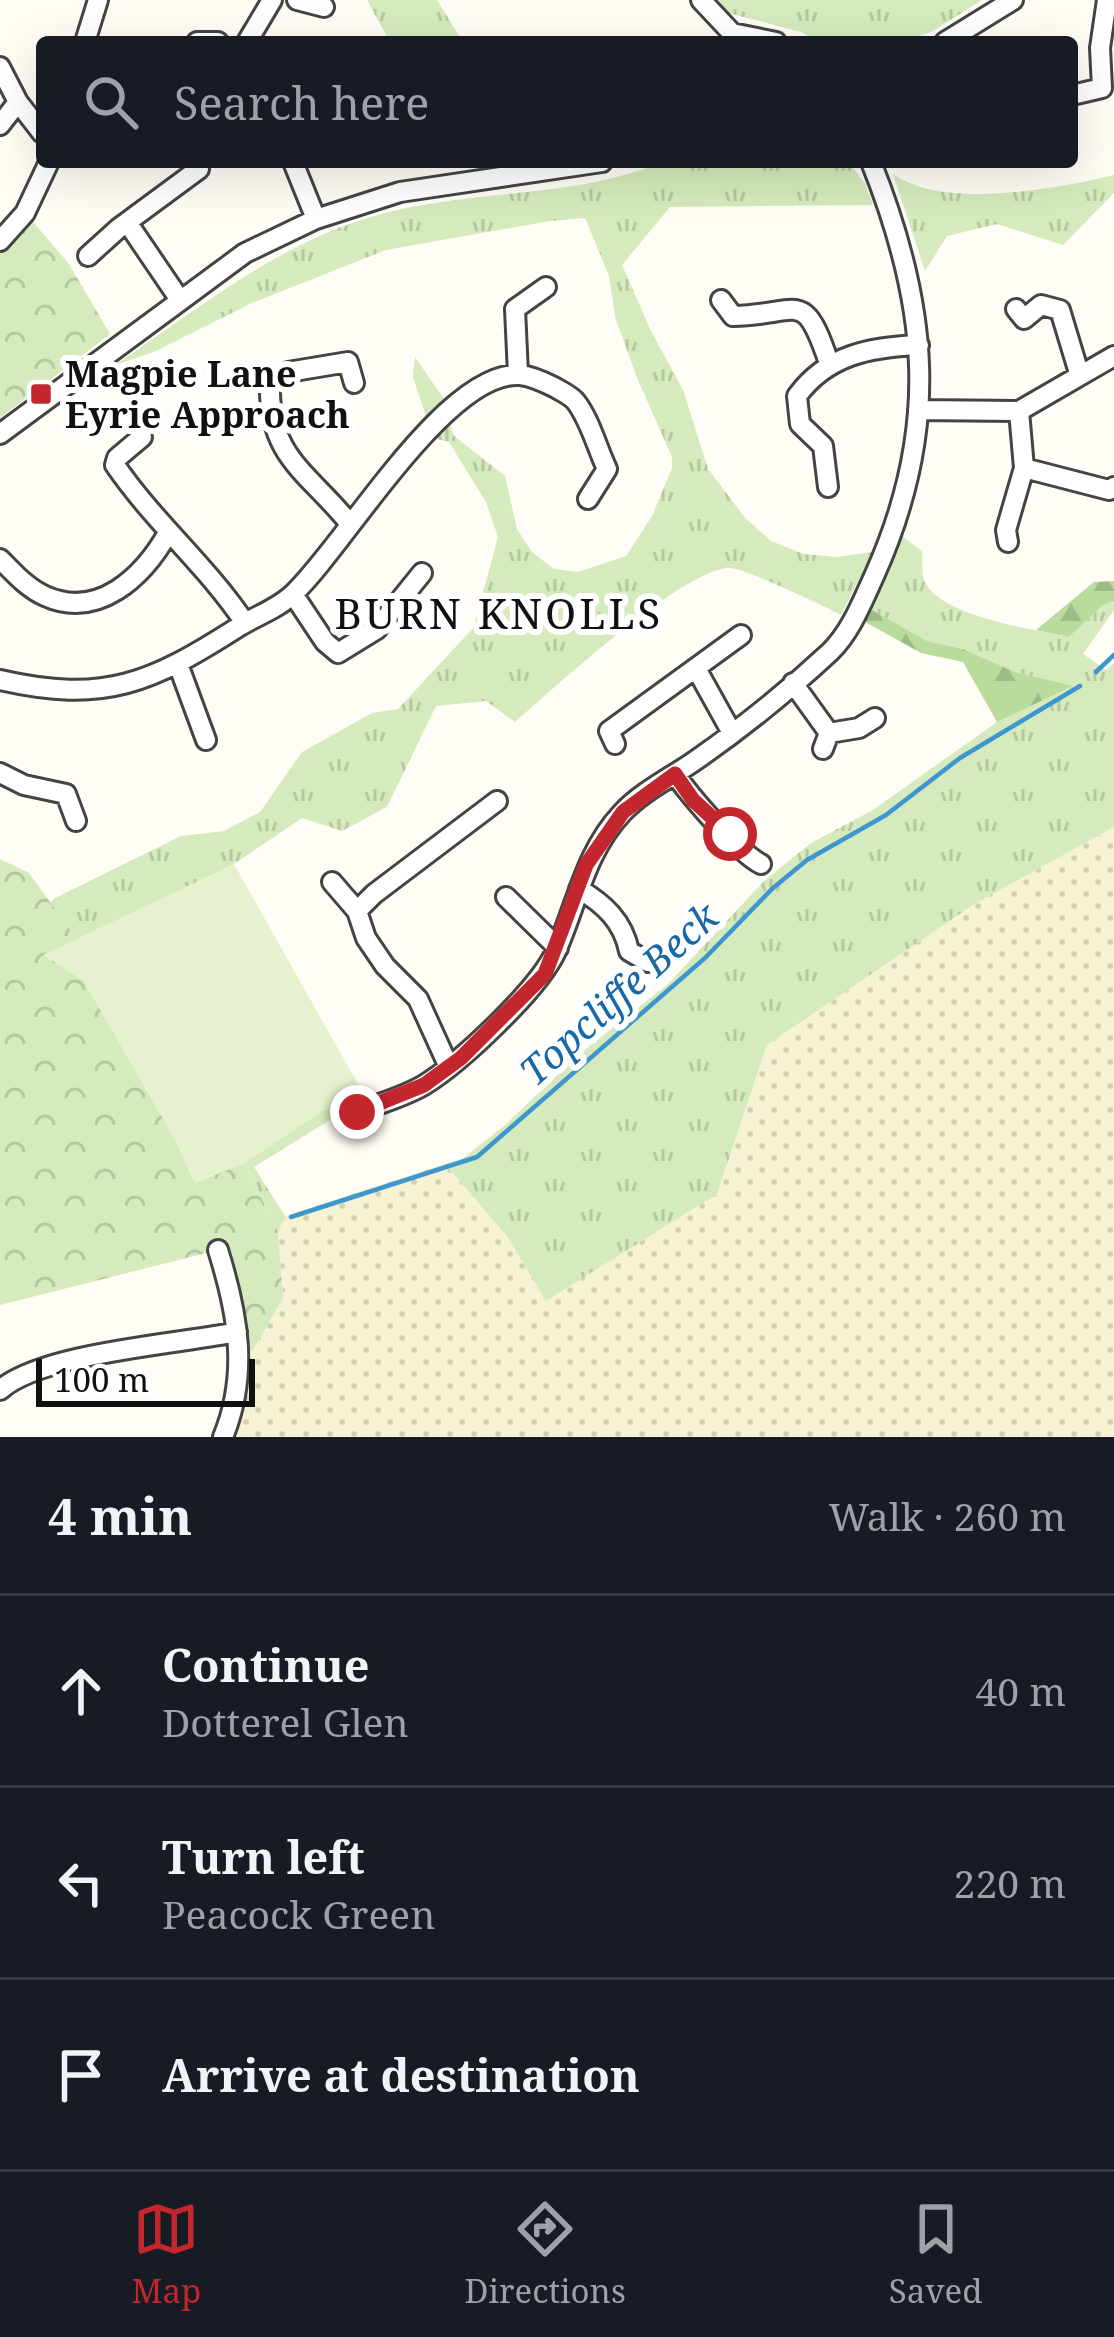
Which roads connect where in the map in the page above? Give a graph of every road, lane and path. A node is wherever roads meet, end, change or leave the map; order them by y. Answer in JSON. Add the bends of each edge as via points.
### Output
{"nodes":[{"id":1,"x":98,"y":0,"type":"edge"},
{"id":2,"x":272,"y":0,"type":"edge"},
{"id":3,"x":297,"y":0,"type":"edge"},
{"id":4,"x":701,"y":0,"type":"edge"},
{"id":5,"x":1013,"y":0,"type":"edge"},
{"id":6,"x":1107,"y":0,"type":"edge"},
{"id":7,"x":324,"y":7,"type":"dead end"},
{"id":8,"x":87,"y":36,"type":"edge"},
{"id":9,"x":251,"y":36,"type":"edge"},
{"id":10,"x":747,"y":36,"type":"edge"},
{"id":11,"x":956,"y":36,"type":"edge"},
{"id":12,"x":0,"y":68,"type":"edge"},
{"id":13,"x":1108,"y":93,"type":"edge"},
{"id":14,"x":1078,"y":94,"type":"edge"},
{"id":15,"x":18,"y":103,"type":"junction"},
{"id":16,"x":0,"y":125,"type":"edge"},
{"id":17,"x":36,"y":126,"type":"edge"},
{"id":18,"x":46,"y":168,"type":"edge"},
{"id":19,"x":295,"y":168,"type":"edge"},
{"id":20,"x":561,"y":168,"type":"edge"},
{"id":21,"x":873,"y":168,"type":"edge"},
{"id":22,"x":200,"y":169,"type":"dead end"},
{"id":23,"x":316,"y":219,"type":"junction"},
{"id":24,"x":127,"y":223,"type":"junction"},
{"id":25,"x":0,"y":241,"type":"edge"},
{"id":26,"x":88,"y":256,"type":"dead end"},
{"id":27,"x":546,"y":287,"type":"dead end"},
{"id":28,"x":180,"y":300,"type":"junction"},
{"id":29,"x":721,"y":300,"type":"dead end"},
{"id":30,"x":1016,"y":309,"type":"dead end"},
{"id":31,"x":919,"y":345,"type":"junction"},
{"id":32,"x":1114,"y":356,"type":"edge"},
{"id":33,"x":830,"y":363,"type":"junction"},
{"id":34,"x":1079,"y":373,"type":"junction"},
{"id":35,"x":518,"y":374,"type":"junction"},
{"id":36,"x":354,"y":383,"type":"dead end"},
{"id":37,"x":919,"y":410,"type":"junction"},
{"id":38,"x":1018,"y":411,"type":"junction"},
{"id":39,"x":0,"y":434,"type":"edge"},
{"id":40,"x":142,"y":436,"type":"dead end"},
{"id":41,"x":1024,"y":468,"type":"junction"},
{"id":42,"x":828,"y":487,"type":"dead end"},
{"id":43,"x":1110,"y":494,"type":"edge"},
{"id":44,"x":588,"y":499,"type":"dead end"},
{"id":45,"x":350,"y":524,"type":"junction"},
{"id":46,"x":168,"y":533,"type":"junction"},
{"id":47,"x":1008,"y":542,"type":"dead end"},
{"id":48,"x":0,"y":560,"type":"edge"},
{"id":49,"x":422,"y":573,"type":"dead end"},
{"id":50,"x":293,"y":594,"type":"junction"},
{"id":51,"x":245,"y":623,"type":"junction"},
{"id":52,"x":741,"y":635,"type":"dead end"},
{"id":53,"x":178,"y":664,"type":"junction"},
{"id":54,"x":698,"y":670,"type":"junction"},
{"id":55,"x":0,"y":680,"type":"edge"},
{"id":56,"x":793,"y":683,"type":"junction"},
{"id":57,"x":875,"y":718,"type":"dead end"},
{"id":58,"x":732,"y":733,"type":"junction"},
{"id":59,"x":206,"y":740,"type":"dead end"},
{"id":60,"x":615,"y":744,"type":"dead end"},
{"id":61,"x":0,"y":773,"type":"edge"},
{"id":62,"x":675,"y":774,"type":"junction"},
{"id":63,"x":483,"y":804,"type":"dead end"},
{"id":64,"x":76,"y":820,"type":"dead end"},
{"id":65,"x":761,"y":864,"type":"dead end"},
{"id":66,"x":332,"y":882,"type":"dead end"},
{"id":67,"x":579,"y":889,"type":"junction"},
{"id":68,"x":506,"y":897,"type":"dead end"},
{"id":69,"x":357,"y":910,"type":"junction"},
{"id":70,"x":558,"y":948,"type":"junction"},
{"id":71,"x":648,"y":962,"type":"dead end"},
{"id":72,"x":448,"y":1065,"type":"junction"},
{"id":73,"x":357,"y":1112,"type":"dead end"},
{"id":74,"x":218,"y":1250,"type":"dead end"},
{"id":75,"x":237,"y":1333,"type":"junction"},
{"id":76,"x":0,"y":1390,"type":"edge"},
{"id":77,"x":223,"y":1437,"type":"edge"}],
"edges":[{"from":1,"to":8,"type":"street"},
{"from":2,"to":9,"type":"street"},
{"from":3,"to":7,"type":"street"},
{"from":4,"to":10,"type":"street","via":[[732,33]]},
{"from":5,"to":11,"type":"street"},
{"from":6,"to":13,"type":"street","via":[[1100,48]]},
{"from":12,"to":15,"type":"street"},
{"from":13,"to":14,"type":"street"},
{"from":15,"to":16,"type":"street"},
{"from":15,"to":17,"type":"street"},
{"from":18,"to":25,"type":"street"},
{"from":19,"to":23,"type":"street"},
{"from":20,"to":23,"type":"street","via":[[417,189]]},
{"from":21,"to":31,"type":"street","via":[[909,272]]},
{"from":22,"to":24,"type":"street"},
{"from":23,"to":28,"type":"street","via":[[245,253]]},
{"from":24,"to":26,"type":"street"},
{"from":24,"to":28,"type":"street"},
{"from":27,"to":35,"type":"street","via":[[511,309]]},
{"from":28,"to":39,"type":"street"},
{"from":29,"to":33,"type":"street","via":[[733,316],[807,311]]},
{"from":30,"to":34,"type":"street","via":[[1024,319],[1041,305],[1060,310]]},
{"from":31,"to":33,"type":"street"},
{"from":31,"to":37,"type":"street"},
{"from":32,"to":34,"type":"street"},
{"from":33,"to":42,"type":"street","via":[[796,396],[800,424],[823,446]]},
{"from":34,"to":38,"type":"street"},
{"from":35,"to":44,"type":"street","via":[[575,400],[607,469]]},
{"from":35,"to":45,"type":"street","via":[[469,392]]},
{"from":36,"to":45,"type":"street","via":[[348,362],[289,372],[270,386],[269,412],[278,442]]},
{"from":37,"to":38,"type":"street"},
{"from":37,"to":56,"type":"street","via":[[899,513],[868,590],[834,648]]},
{"from":38,"to":41,"type":"street"},
{"from":40,"to":46,"type":"street","via":[[115,465]]},
{"from":41,"to":43,"type":"street"},
{"from":41,"to":47,"type":"street"},
{"from":45,"to":50,"type":"street"},
{"from":46,"to":48,"type":"street","via":[[128,584],[86,603],[44,596]]},
{"from":46,"to":51,"type":"street","via":[[218,582]]},
{"from":49,"to":50,"type":"street","via":[[377,629],[339,658]]},
{"from":50,"to":51,"type":"street"},
{"from":51,"to":53,"type":"street"},
{"from":52,"to":54,"type":"street"},
{"from":53,"to":55,"type":"street","via":[[97,692]]},
{"from":53,"to":59,"type":"street"},
{"from":54,"to":58,"type":"street"},
{"from":54,"to":60,"type":"street","via":[[609,731]]},
{"from":56,"to":57,"type":"street","via":[[826,741]]},
{"from":56,"to":58,"type":"street"},
{"from":58,"to":62,"type":"street"},
{"from":61,"to":64,"type":"street","via":[[66,794]]},
{"from":62,"to":65,"type":"street","via":[[744,855]]},
{"from":62,"to":67,"type":"street","via":[[623,812]]},
{"from":63,"to":69,"type":"street"},
{"from":66,"to":69,"type":"street"},
{"from":67,"to":70,"type":"street"},
{"from":67,"to":71,"type":"street","via":[[601,902],[626,932],[629,951]]},
{"from":68,"to":70,"type":"street"},
{"from":69,"to":72,"type":"street","via":[[365,938],[418,999]]},
{"from":70,"to":72,"type":"street","via":[[545,974]]},
{"from":72,"to":73,"type":"street","via":[[424,1085],[377,1095]]},
{"from":74,"to":75,"type":"street"},
{"from":75,"to":76,"type":"street","via":[[50,1365]]},
{"from":75,"to":77,"type":"street","via":[[241,1372]]}]}
